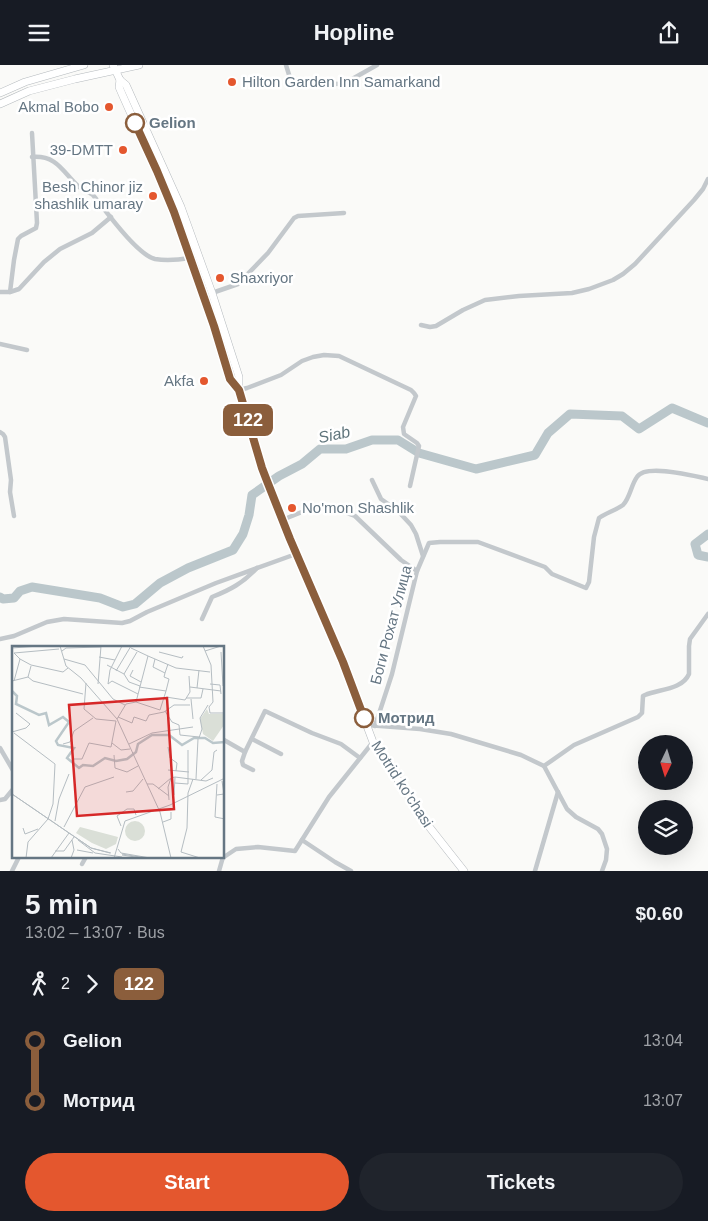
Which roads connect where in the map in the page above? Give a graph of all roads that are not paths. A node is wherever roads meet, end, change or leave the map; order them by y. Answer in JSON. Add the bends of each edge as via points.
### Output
{"nodes":[{"id":1,"x":84,"y":65,"type":"edge"},
{"id":2,"x":139,"y":65,"type":"edge"},
{"id":3,"x":286,"y":65,"type":"edge"},
{"id":4,"x":377,"y":65,"type":"edge"},
{"id":5,"x":114,"y":67,"type":"edge"},
{"id":6,"x":120,"y":80,"type":"junction"},
{"id":7,"x":0,"y":93,"type":"edge"},
{"id":8,"x":0,"y":103,"type":"edge"},
{"id":9,"x":32,"y":133,"type":"dead end"},
{"id":10,"x":32,"y":157,"type":"junction"},
{"id":11,"x":708,"y":179,"type":"edge"},
{"id":12,"x":344,"y":213,"type":"dead end"},
{"id":13,"x":111,"y":217,"type":"junction"},
{"id":14,"x":190,"y":258,"type":"junction"},
{"id":15,"x":0,"y":292,"type":"edge"},
{"id":16,"x":10,"y":292,"type":"junction"},
{"id":17,"x":212,"y":293,"type":"junction"},
{"id":18,"x":421,"y":325,"type":"dead end"},
{"id":19,"x":0,"y":344,"type":"edge"},
{"id":20,"x":27,"y":350,"type":"dead end"},
{"id":21,"x":239,"y":390,"type":"junction"},
{"id":22,"x":0,"y":432,"type":"edge"},
{"id":23,"x":708,"y":479,"type":"edge"},
{"id":24,"x":372,"y":480,"type":"dead end"},
{"id":25,"x":410,"y":486,"type":"dead end"},
{"id":26,"x":14,"y":516,"type":"dead end"},
{"id":27,"x":282,"y":520,"type":"junction"},
{"id":28,"x":296,"y":554,"type":"junction"},
{"id":29,"x":423,"y":555,"type":"junction"},
{"id":30,"x":258,"y":567,"type":"junction"},
{"id":31,"x":417,"y":571,"type":"junction"},
{"id":32,"x":708,"y":614,"type":"edge"},
{"id":33,"x":202,"y":619,"type":"dead end"},
{"id":34,"x":0,"y":639,"type":"edge"},
{"id":35,"x":366,"y":725,"type":"junction"},
{"id":36,"x":376,"y":726,"type":"junction"},
{"id":37,"x":252,"y":739,"type":"junction"},
{"id":38,"x":225,"y":741,"type":"edge"},
{"id":39,"x":373,"y":742,"type":"junction"},
{"id":40,"x":0,"y":748,"type":"edge"},
{"id":41,"x":246,"y":752,"type":"junction"},
{"id":42,"x":281,"y":754,"type":"dead end"},
{"id":43,"x":360,"y":758,"type":"junction"},
{"id":44,"x":544,"y":766,"type":"junction"},
{"id":45,"x":12,"y":768,"type":"edge"},
{"id":46,"x":253,"y":770,"type":"dead end"},
{"id":47,"x":12,"y":792,"type":"edge"},
{"id":48,"x":558,"y":792,"type":"junction"},
{"id":49,"x":0,"y":800,"type":"edge"},
{"id":50,"x":302,"y":841,"type":"junction"},
{"id":51,"x":225,"y":856,"type":"edge"},
{"id":52,"x":18,"y":859,"type":"edge"},
{"id":53,"x":85,"y":859,"type":"edge"},
{"id":54,"x":82,"y":864,"type":"dead end"},
{"id":55,"x":12,"y":871,"type":"edge"},
{"id":56,"x":351,"y":871,"type":"edge"},
{"id":57,"x":464,"y":871,"type":"edge"},
{"id":58,"x":535,"y":871,"type":"edge"},
{"id":59,"x":602,"y":871,"type":"edge"}],
"edges":[{"from":1,"to":7,"type":"main road","via":[[25,82]]},
{"from":2,"to":5,"type":"main road"},
{"from":3,"to":4,"type":"street","via":[[291,81],[295,83],[341,84]]},
{"from":5,"to":6,"type":"main road"},
{"from":5,"to":8,"type":"main road","via":[[29,91]]},
{"from":6,"to":14,"type":"main road","via":[[119,87],[157,171]]},
{"from":6,"to":17,"type":"main road","via":[[126,85],[181,207]]},
{"from":9,"to":10,"type":"street"},
{"from":10,"to":13,"type":"street","via":[[47,158],[65,171],[80,188],[93,195]]},
{"from":10,"to":16,"type":"street","via":[[38,223],[36,228],[18,239]]},
{"from":11,"to":18,"type":"street","via":[[694,200],[635,264],[613,280],[572,293],[485,299],[436,326]]},
{"from":12,"to":17,"type":"street","via":[[294,218],[268,253],[238,284]]},
{"from":13,"to":14,"type":"street","via":[[146,255],[154,259]]},
{"from":13,"to":16,"type":"street","via":[[92,233],[60,249],[19,289]]},
{"from":14,"to":21,"type":"main road","via":[[230,379]]},
{"from":15,"to":16,"type":"street"},
{"from":17,"to":21,"type":"main road","via":[[239,377]]},
{"from":19,"to":20,"type":"street"},
{"from":21,"to":25,"type":"street","via":[[281,375],[302,361],[324,355],[340,356],[410,390],[416,396],[403,427],[404,433],[419,447]]},
{"from":21,"to":27,"type":"main road","name":"Motrid ko'chasi","via":[[262,468]]},
{"from":22,"to":26,"type":"street","via":[[5,437]]},
{"from":23,"to":29,"type":"street","name":"Боги Рохат Улица","via":[[670,471],[640,472],[626,501],[599,518],[586,588],[552,574],[545,567],[478,542],[430,543]]},
{"from":24,"to":29,"type":"street","via":[[381,499],[411,525]]},
{"from":27,"to":28,"type":"main road","name":"Motrid ko'chasi"},
{"from":27,"to":31,"type":"street","via":[[312,508],[327,506],[355,516],[400,560]]},
{"from":28,"to":30,"type":"street"},
{"from":28,"to":35,"type":"main road","name":"Motrid ko'chasi","via":[[343,662]]},
{"from":29,"to":31,"type":"street","name":"Боги Рохат Улица"},
{"from":30,"to":33,"type":"street","via":[[246,579],[212,597]]},
{"from":30,"to":34,"type":"street","via":[[130,621],[64,619]]},
{"from":31,"to":36,"type":"street","name":"Боги Рохат Улица"},
{"from":32,"to":44,"type":"street","via":[[690,639],[687,678],[673,688],[645,695],[642,713],[638,717],[574,745]]},
{"from":35,"to":36,"type":"street"},
{"from":35,"to":39,"type":"main road","name":"Motrid ko'chasi"},
{"from":36,"to":44,"type":"street","via":[[451,735],[521,755]]},
{"from":37,"to":41,"type":"street"},
{"from":37,"to":42,"type":"street"},
{"from":37,"to":43,"type":"street","via":[[265,711],[341,745]]},
{"from":38,"to":41,"type":"street"},
{"from":39,"to":43,"type":"street"},
{"from":39,"to":57,"type":"main road","name":"Motrid ko'chasi","via":[[427,823]]},
{"from":40,"to":45,"type":"street"},
{"from":41,"to":46,"type":"street","via":[[243,765]]},
{"from":43,"to":50,"type":"street","via":[[329,797]]},
{"from":44,"to":48,"type":"street"},
{"from":47,"to":49,"type":"street","via":[[6,799]]},
{"from":48,"to":58,"type":"street"},
{"from":48,"to":59,"type":"street","via":[[576,817],[602,834],[607,849]]},
{"from":50,"to":51,"type":"street","via":[[295,851],[258,847],[236,849]]},
{"from":50,"to":56,"type":"street"},
{"from":52,"to":55,"type":"street"},
{"from":53,"to":54,"type":"street"}]}
